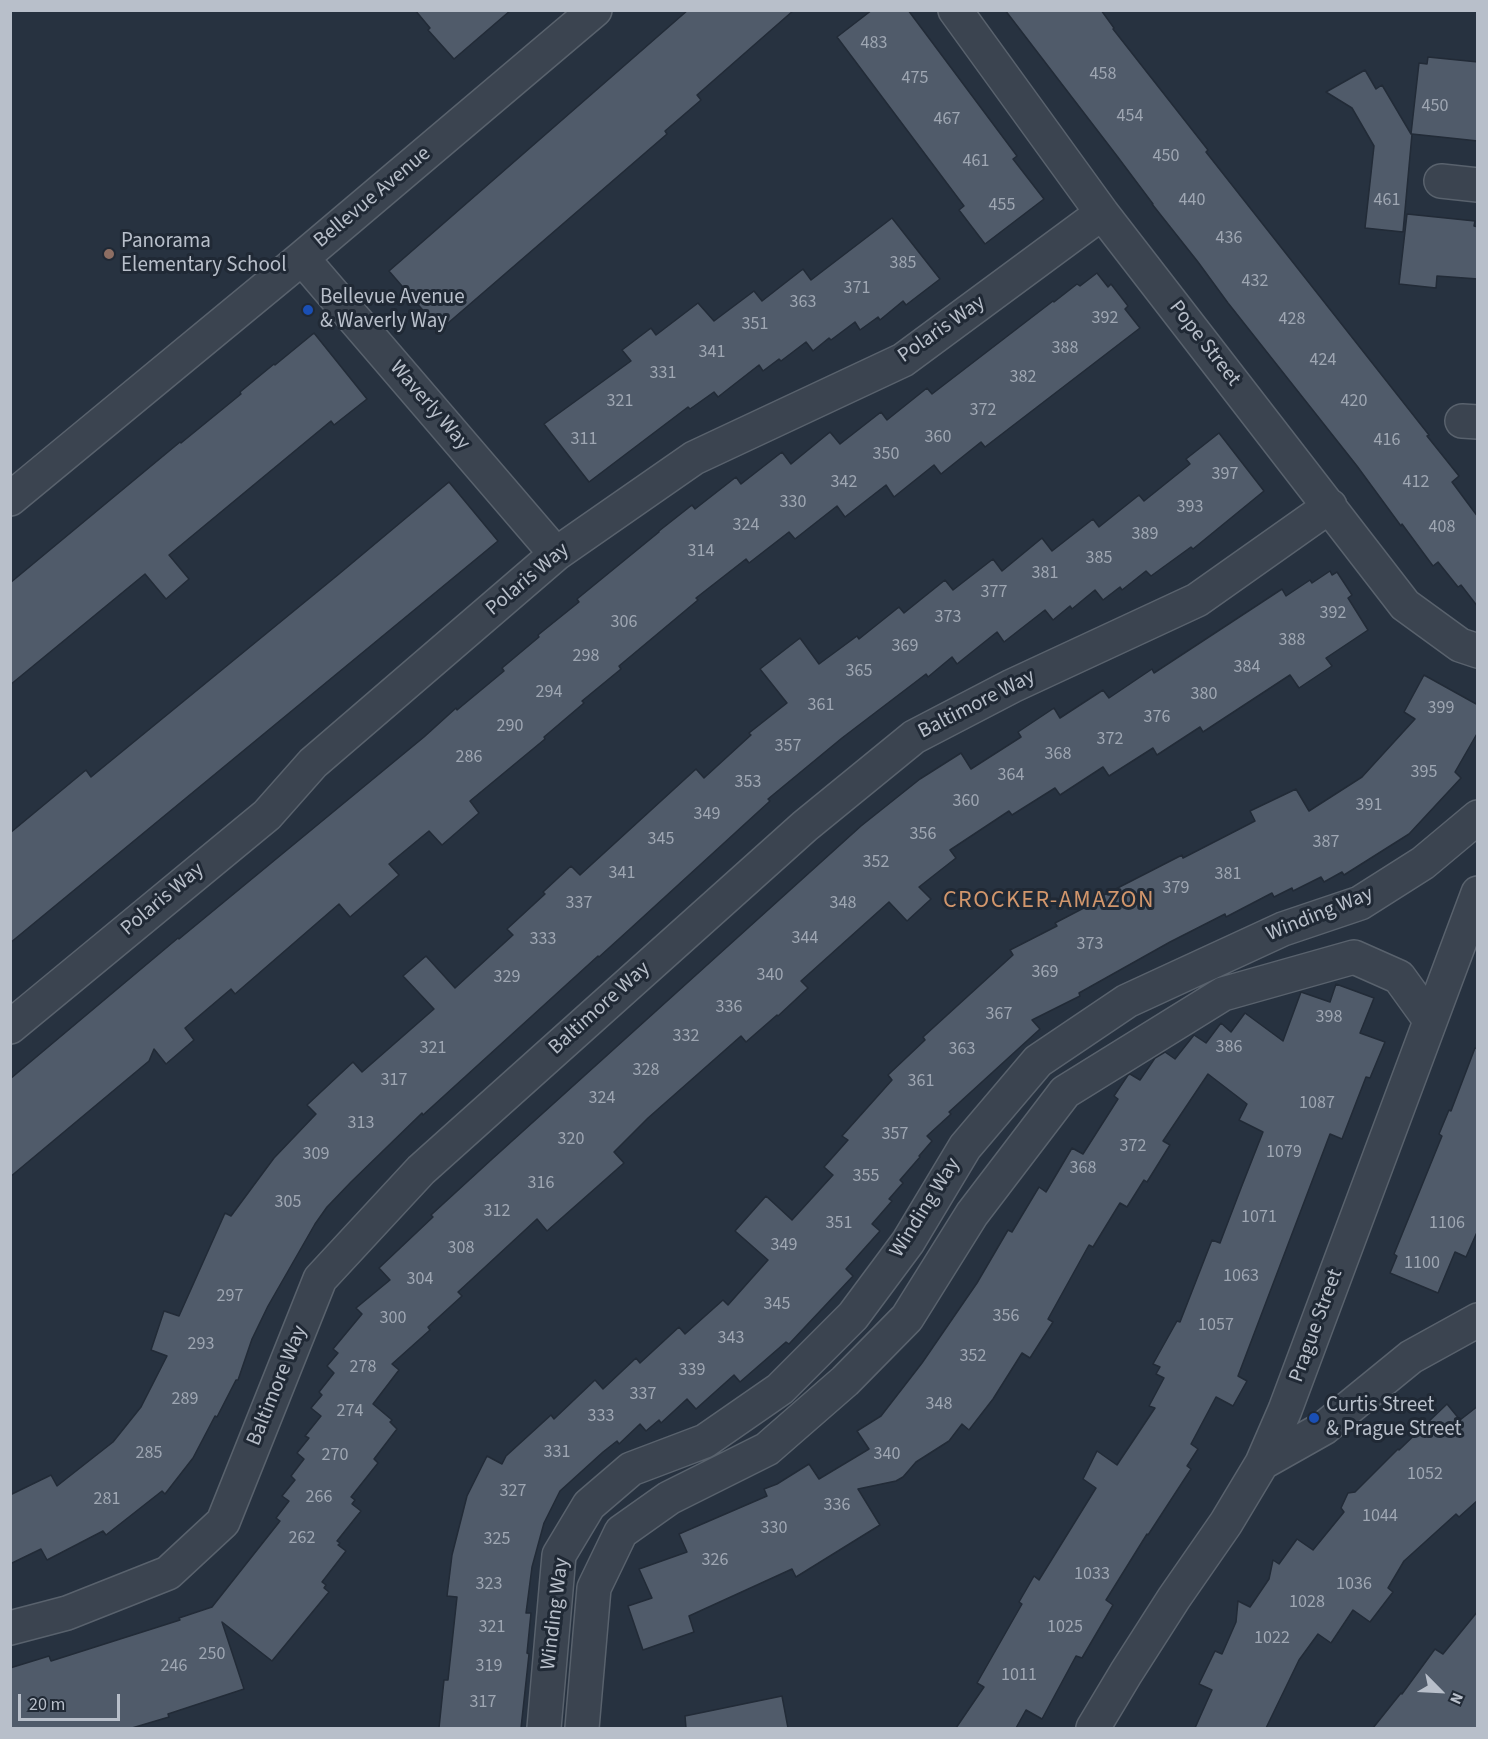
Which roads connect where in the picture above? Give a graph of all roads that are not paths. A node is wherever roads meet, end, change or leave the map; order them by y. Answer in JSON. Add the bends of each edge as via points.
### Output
{"nodes":[{"id":1,"x":595,"y":10,"type":"edge"},
{"id":2,"x":955,"y":10,"type":"edge"},
{"id":3,"x":1441,"y":181,"type":"dead end"},
{"id":4,"x":1478,"y":185,"type":"edge"},
{"id":5,"x":1102,"y":213,"type":"junction"},
{"id":6,"x":302,"y":258,"type":"junction"},
{"id":7,"x":10,"y":499,"type":"edge"},
{"id":8,"x":1330,"y":506,"type":"junction"},
{"id":9,"x":556,"y":554,"type":"junction"},
{"id":10,"x":1478,"y":651,"type":"edge"},
{"id":11,"x":1478,"y":817,"type":"edge"},
{"id":12,"x":1478,"y":893,"type":"edge"},
{"id":13,"x":1430,"y":1020,"type":"junction"},
{"id":14,"x":10,"y":1027,"type":"edge"},
{"id":15,"x":1478,"y":1320,"type":"edge"},
{"id":16,"x":1262,"y":1463,"type":"junction"},
{"id":17,"x":10,"y":1628,"type":"edge"},
{"id":18,"x":544,"y":1728,"type":"edge"},
{"id":19,"x":582,"y":1728,"type":"edge"},
{"id":20,"x":1093,"y":1728,"type":"edge"}],
"edges":[{"from":1,"to":6,"type":"street","name":"Bellevue Avenue"},
{"from":2,"to":5,"type":"street","name":"Pope Street"},
{"from":3,"to":4,"type":"street"},
{"from":5,"to":8,"type":"street","name":"Pope Street"},
{"from":5,"to":9,"type":"street","name":"Polaris Way","via":[[903,360],[694,458]]},
{"from":6,"to":7,"type":"street","name":"Bellevue Avenue"},
{"from":6,"to":9,"type":"street","name":"Waverly Way"},
{"from":8,"to":10,"type":"street","name":"Pope Street","via":[[1405,605],[1460,645]]},
{"from":8,"to":17,"type":"street","name":"Baltimore Way","via":[[1197,600],[1012,686],[914,737],[805,826],[421,1170],[320,1280],[223,1522],[168,1573],[67,1613]]},
{"from":9,"to":14,"type":"street","name":"Polaris Way","via":[[312,763],[267,814]]},
{"from":11,"to":18,"type":"street","name":"Winding Way","via":[[1423,863],[1360,903],[1283,929],[1127,1001],[1038,1061],[965,1147],[908,1242],[853,1316],[780,1389],[705,1441],[631,1469],[589,1505],[559,1555]]},
{"from":12,"to":13,"type":"street","name":"Prague Street"},
{"from":13,"to":16,"type":"street","name":"Prague Street"},
{"from":13,"to":19,"type":"street","name":"Winding Way","via":[[1399,977],[1354,957],[1223,994],[1065,1092],[972,1214],[907,1318],[845,1381],[767,1449],[669,1498],[621,1532],[594,1588]]},
{"from":15,"to":16,"type":"street","via":[[1411,1357],[1324,1428]]},
{"from":16,"to":20,"type":"street","name":"Prague Street"}]}
